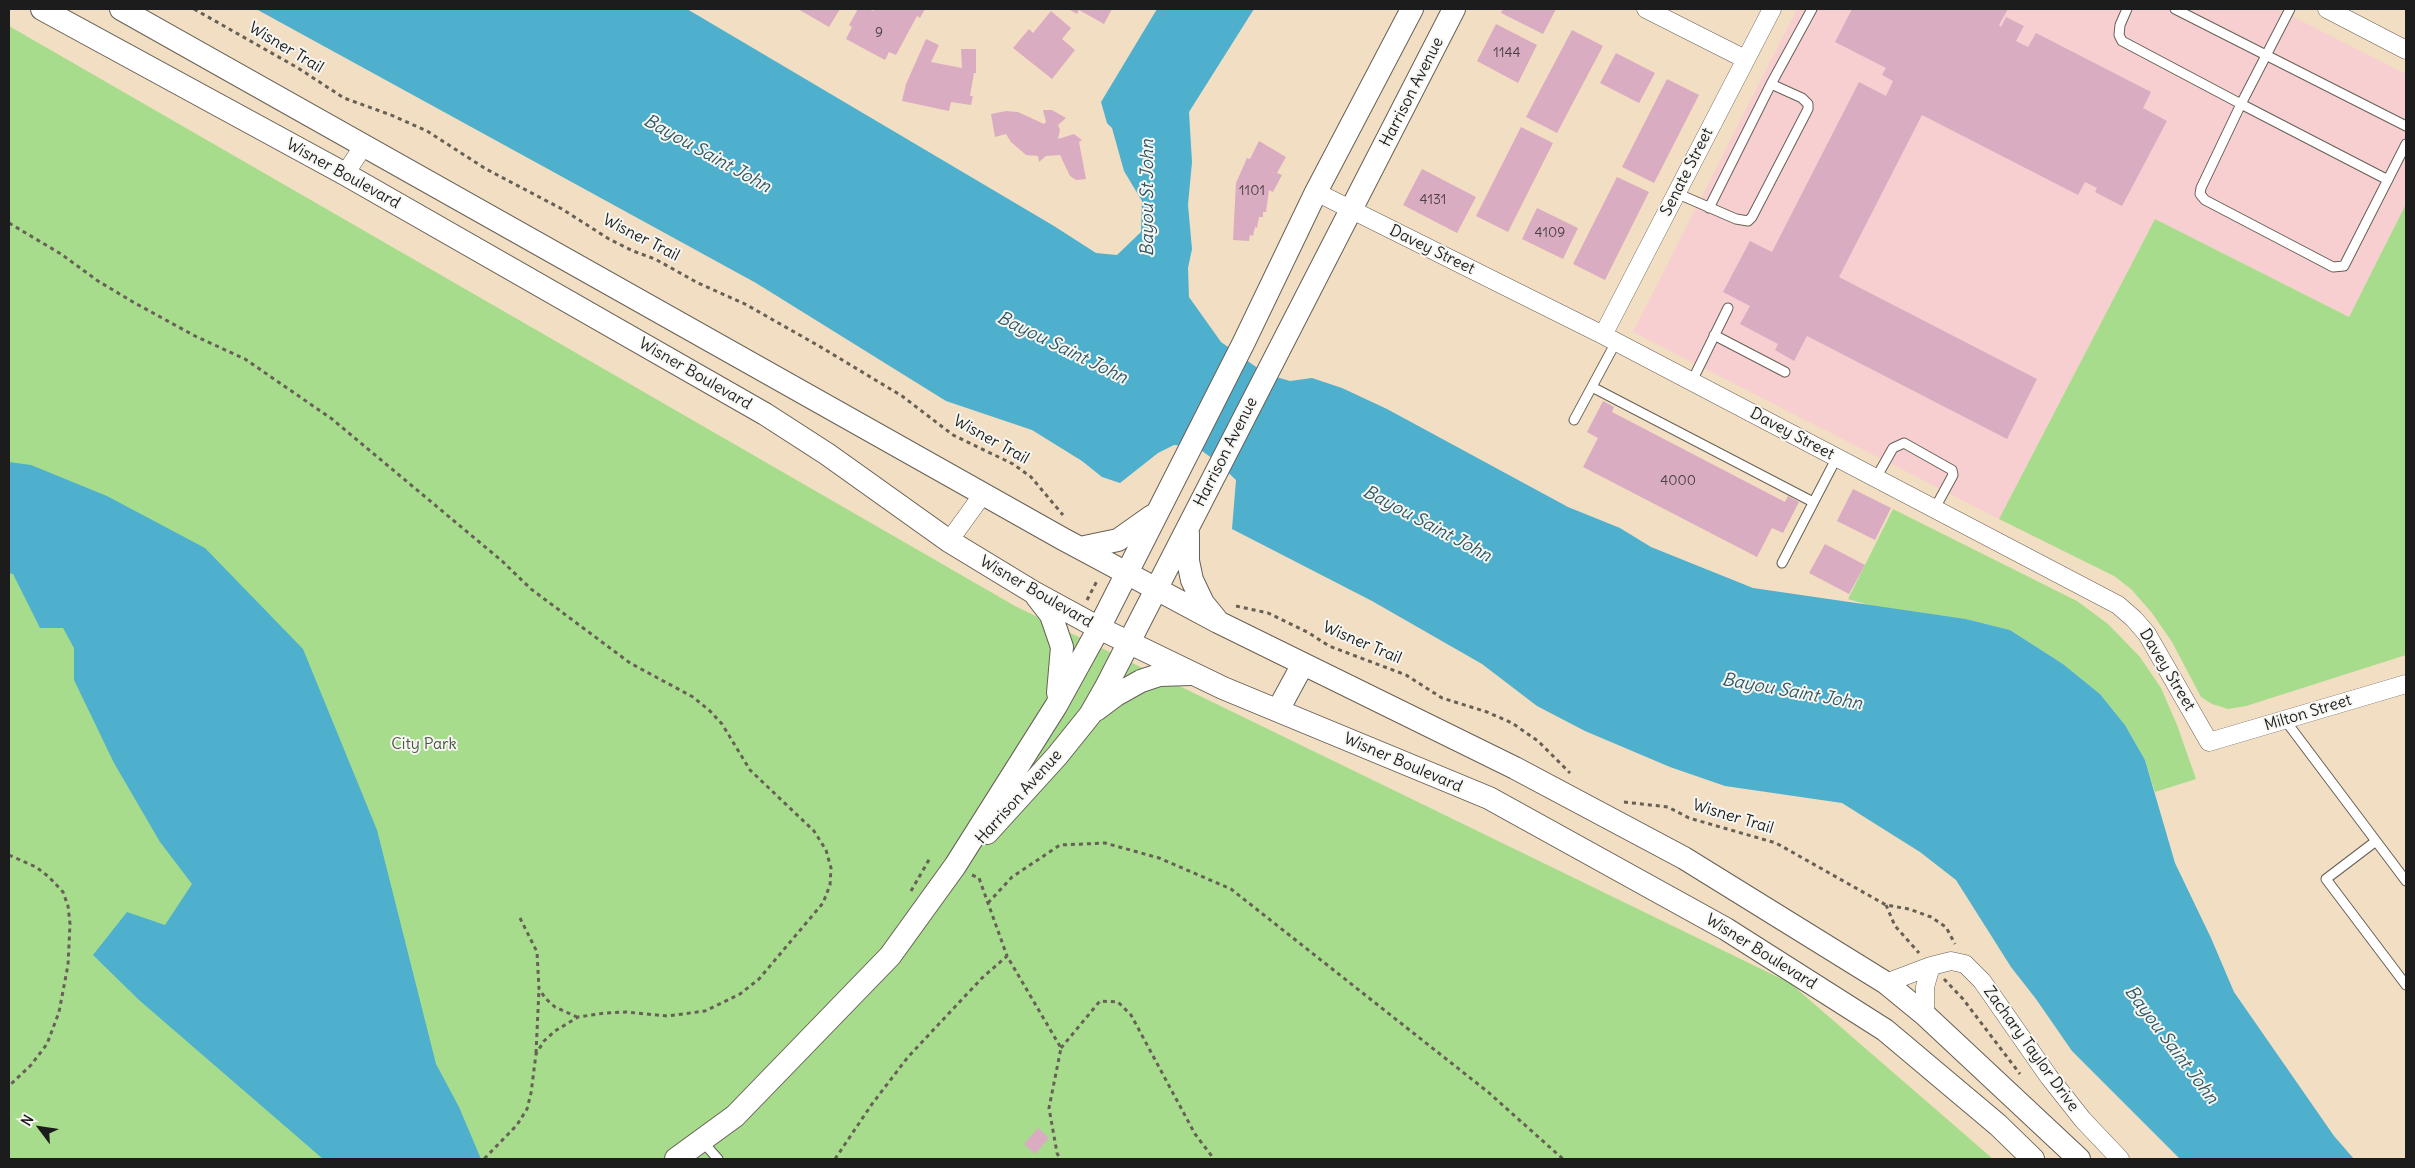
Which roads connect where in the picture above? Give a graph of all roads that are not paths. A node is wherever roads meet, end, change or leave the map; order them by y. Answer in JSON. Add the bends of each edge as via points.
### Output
{"nodes":[{"id":1,"x":42,"y":9,"type":"edge"},
{"id":2,"x":121,"y":9,"type":"edge"},
{"id":3,"x":1412,"y":9,"type":"edge"},
{"id":4,"x":1454,"y":9,"type":"edge"},
{"id":5,"x":1646,"y":9,"type":"edge"},
{"id":6,"x":1772,"y":9,"type":"edge"},
{"id":7,"x":1812,"y":9,"type":"edge"},
{"id":8,"x":2127,"y":9,"type":"edge"},
{"id":9,"x":2175,"y":9,"type":"edge"},
{"id":10,"x":2290,"y":9,"type":"edge"},
{"id":11,"x":2327,"y":9,"type":"edge"},
{"id":12,"x":2406,"y":50,"type":"edge"},
{"id":13,"x":2266,"y":55,"type":"junction"},
{"id":14,"x":1745,"y":59,"type":"junction"},
{"id":15,"x":1771,"y":84,"type":"junction"},
{"id":16,"x":2241,"y":104,"type":"junction"},
{"id":17,"x":2406,"y":126,"type":"edge"},
{"id":18,"x":2406,"y":144,"type":"edge"},
{"id":19,"x":364,"y":145,"type":"junction"},
{"id":20,"x":345,"y":174,"type":"junction"},
{"id":21,"x":2388,"y":180,"type":"junction"},
{"id":22,"x":1316,"y":192,"type":"junction"},
{"id":23,"x":1676,"y":194,"type":"junction"},
{"id":24,"x":1709,"y":208,"type":"junction"},
{"id":25,"x":1352,"y":210,"type":"junction"},
{"id":26,"x":1728,"y":308,"type":"dead end"},
{"id":27,"x":1714,"y":335,"type":"junction"},
{"id":28,"x":1610,"y":338,"type":"junction"},
{"id":29,"x":1785,"y":372,"type":"dead end"},
{"id":30,"x":1692,"y":381,"type":"junction"},
{"id":31,"x":1592,"y":387,"type":"junction"},
{"id":32,"x":1574,"y":420,"type":"dead end"},
{"id":33,"x":1837,"y":457,"type":"junction"},
{"id":34,"x":1876,"y":478,"type":"junction"},
{"id":35,"x":983,"y":494,"type":"junction"},
{"id":36,"x":1813,"y":502,"type":"junction"},
{"id":37,"x":1935,"y":508,"type":"junction"},
{"id":38,"x":1156,"y":512,"type":"junction"},
{"id":39,"x":1188,"y":529,"type":"junction"},
{"id":40,"x":950,"y":541,"type":"junction"},
{"id":41,"x":1080,"y":548,"type":"junction"},
{"id":42,"x":1782,"y":563,"type":"dead end"},
{"id":43,"x":1126,"y":573,"type":"junction"},
{"id":44,"x":1157,"y":590,"type":"junction"},
{"id":45,"x":1033,"y":592,"type":"junction"},
{"id":46,"x":1224,"y":613,"type":"junction"},
{"id":47,"x":1099,"y":628,"type":"junction"},
{"id":48,"x":1130,"y":643,"type":"junction"},
{"id":49,"x":1303,"y":664,"type":"junction"},
{"id":50,"x":1193,"y":674,"type":"junction"},
{"id":51,"x":2406,"y":684,"type":"edge"},
{"id":52,"x":1056,"y":706,"type":"junction"},
{"id":53,"x":1278,"y":710,"type":"junction"},
{"id":54,"x":1090,"y":715,"type":"junction"},
{"id":55,"x":2285,"y":720,"type":"junction"},
{"id":56,"x":2209,"y":742,"type":"joint"},
{"id":57,"x":2376,"y":841,"type":"junction"},
{"id":58,"x":955,"y":866,"type":"junction"},
{"id":59,"x":2406,"y":881,"type":"edge"},
{"id":60,"x":1746,"y":897,"type":"junction"},
{"id":61,"x":1726,"y":929,"type":"junction"},
{"id":62,"x":1931,"y":966,"type":"junction"},
{"id":63,"x":2405,"y":981,"type":"edge"},
{"id":64,"x":1886,"y":983,"type":"junction"},
{"id":65,"x":1925,"y":1015,"type":"junction"},
{"id":66,"x":702,"y":1140,"type":"junction"},
{"id":67,"x":676,"y":1159,"type":"edge"},
{"id":68,"x":718,"y":1159,"type":"edge"},
{"id":69,"x":2033,"y":1159,"type":"edge"},
{"id":70,"x":2079,"y":1159,"type":"edge"},
{"id":71,"x":2120,"y":1159,"type":"edge"}],
"edges":[{"from":1,"to":20,"type":"street","name":"Wisner Boulevard"},
{"from":2,"to":19,"type":"street"},
{"from":3,"to":22,"type":"street","name":"Harrison Avenue"},
{"from":4,"to":25,"type":"street","name":"Harrison Avenue"},
{"from":5,"to":14,"type":"street"},
{"from":6,"to":14,"type":"street","name":"Senate Street"},
{"from":7,"to":15,"type":"lane"},
{"from":8,"to":16,"type":"lane","via":[[2120,25],[2122,41]]},
{"from":9,"to":13,"type":"lane"},
{"from":10,"to":13,"type":"lane"},
{"from":11,"to":12,"type":"street"},
{"from":13,"to":16,"type":"lane"},
{"from":13,"to":17,"type":"lane"},
{"from":14,"to":23,"type":"street","name":"Senate Street"},
{"from":15,"to":24,"type":"lane"},
{"from":15,"to":24,"type":"lane","via":[[1806,101],[1806,114],[1748,221]]},
{"from":16,"to":21,"type":"lane"},
{"from":16,"to":21,"type":"lane","via":[[2200,194],[2205,200],[2333,267],[2344,266]]},
{"from":18,"to":21,"type":"lane"},
{"from":19,"to":20,"type":"street"},
{"from":19,"to":35,"type":"street"},
{"from":20,"to":40,"type":"street","name":"Wisner Boulevard","via":[[765,414]]},
{"from":22,"to":25,"type":"street","name":"Davey Street"},
{"from":22,"to":38,"type":"street","name":"Harrison Avenue","via":[[1244,342]]},
{"from":23,"to":24,"type":"lane"},
{"from":23,"to":28,"type":"street","name":"Senate Street"},
{"from":25,"to":28,"type":"street","name":"Davey Street"},
{"from":25,"to":39,"type":"street","name":"Harrison Avenue"},
{"from":26,"to":27,"type":"lane"},
{"from":27,"to":29,"type":"lane"},
{"from":27,"to":30,"type":"lane"},
{"from":28,"to":30,"type":"street","name":"Davey Street"},
{"from":28,"to":31,"type":"lane"},
{"from":30,"to":33,"type":"street","name":"Davey Street"},
{"from":31,"to":32,"type":"lane"},
{"from":31,"to":36,"type":"lane"},
{"from":33,"to":34,"type":"street","name":"Davey Street"},
{"from":33,"to":36,"type":"lane"},
{"from":34,"to":37,"type":"street","name":"Davey Street"},
{"from":34,"to":37,"type":"lane","via":[[1893,448],[1904,443],[1952,470]]},
{"from":35,"to":40,"type":"street"},
{"from":35,"to":41,"type":"street"},
{"from":36,"to":42,"type":"lane"},
{"from":37,"to":56,"type":"street","name":"Davey Street","via":[[2118,605],[2146,634]]},
{"from":38,"to":41,"type":"street","via":[[1118,540]]},
{"from":38,"to":43,"type":"street","name":"Harrison Avenue"},
{"from":39,"to":44,"type":"street","name":"Harrison Avenue"},
{"from":39,"to":46,"type":"street","via":[[1188,561],[1192,580],[1203,602]]},
{"from":40,"to":45,"type":"street","name":"Wisner Boulevard"},
{"from":41,"to":43,"type":"street"},
{"from":43,"to":44,"type":"street"},
{"from":43,"to":47,"type":"street","name":"Harrison Avenue"},
{"from":44,"to":46,"type":"street"},
{"from":44,"to":48,"type":"street","name":"Harrison Avenue"},
{"from":45,"to":47,"type":"street","name":"Wisner Boulevard"},
{"from":45,"to":52,"type":"street","via":[[1050,615],[1062,647]]},
{"from":46,"to":49,"type":"street"},
{"from":47,"to":48,"type":"street","name":"Wisner Boulevard"},
{"from":47,"to":52,"type":"street","name":"Harrison Avenue"},
{"from":48,"to":50,"type":"street","name":"Wisner Boulevard"},
{"from":48,"to":54,"type":"street","name":"Harrison Avenue"},
{"from":49,"to":53,"type":"street"},
{"from":49,"to":60,"type":"street","via":[[1514,768],[1684,858]]},
{"from":50,"to":53,"type":"street","name":"Wisner Boulevard"},
{"from":50,"to":54,"type":"street","via":[[1159,675],[1141,681]]},
{"from":51,"to":55,"type":"street","name":"Milton Street"},
{"from":52,"to":58,"type":"street","name":"Harrison Avenue"},
{"from":53,"to":61,"type":"street","name":"Wisner Boulevard","via":[[1488,798]]},
{"from":54,"to":58,"type":"street","name":"Harrison Avenue","via":[[1026,791]]},
{"from":55,"to":56,"type":"street","name":"Milton Street"},
{"from":55,"to":57,"type":"lane"},
{"from":57,"to":59,"type":"lane"},
{"from":57,"to":63,"type":"lane","via":[[2326,879]]},
{"from":58,"to":66,"type":"street","name":"Harrison Avenue","via":[[890,956],[735,1116]]},
{"from":60,"to":61,"type":"street"},
{"from":60,"to":64,"type":"street"},
{"from":61,"to":69,"type":"street","name":"Wisner Boulevard","via":[[1885,1030],[1998,1125]]},
{"from":62,"to":64,"type":"street"},
{"from":62,"to":65,"type":"street","via":[[1925,987]]},
{"from":62,"to":71,"type":"street","name":"Zachary Taylor Drive","via":[[1951,961],[1965,964],[1982,981],[2060,1092]]},
{"from":64,"to":65,"type":"street"},
{"from":65,"to":70,"type":"street"},
{"from":66,"to":67,"type":"street","name":"Harrison Avenue"},
{"from":66,"to":68,"type":"lane"}]}
